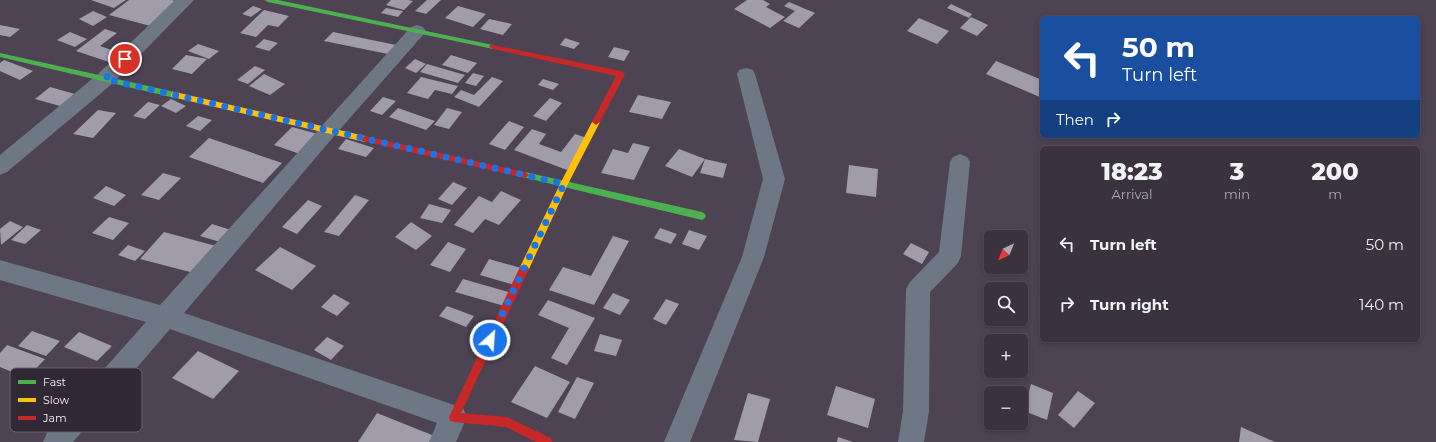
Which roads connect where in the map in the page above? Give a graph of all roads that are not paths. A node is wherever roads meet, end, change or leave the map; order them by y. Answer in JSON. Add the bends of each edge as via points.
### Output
{"nodes":[{"id":1,"x":184,"y":0,"type":"edge"},
{"id":2,"x":268,"y":0,"type":"edge"},
{"id":3,"x":417,"y":31,"type":"junction"},
{"id":4,"x":0,"y":55,"type":"edge"},
{"id":5,"x":746,"y":74,"type":"dead end"},
{"id":6,"x":105,"y":79,"type":"junction"},
{"id":7,"x":328,"y":130,"type":"junction"},
{"id":8,"x":960,"y":162,"type":"dead end"},
{"id":9,"x":0,"y":167,"type":"edge"},
{"id":10,"x":564,"y":184,"type":"junction"},
{"id":11,"x":702,"y":216,"type":"dead end"},
{"id":12,"x":0,"y":270,"type":"edge"},
{"id":13,"x":166,"y":317,"type":"junction"},
{"id":14,"x":121,"y":368,"type":"edge"},
{"id":15,"x":454,"y":417,"type":"junction"},
{"id":16,"x":65,"y":432,"type":"edge"},
{"id":17,"x":56,"y":442,"type":"edge"},
{"id":18,"x":442,"y":442,"type":"edge"},
{"id":19,"x":547,"y":442,"type":"edge"},
{"id":20,"x":677,"y":442,"type":"edge"},
{"id":21,"x":911,"y":442,"type":"edge"}],
"edges":[{"from":1,"to":6,"type":"street"},
{"from":2,"to":3,"type":"street"},
{"from":3,"to":7,"type":"street"},
{"from":3,"to":10,"type":"street","via":[[621,74]]},
{"from":4,"to":6,"type":"street"},
{"from":5,"to":20,"type":"street","via":[[774,179],[754,257]]},
{"from":6,"to":7,"type":"street"},
{"from":6,"to":9,"type":"street"},
{"from":7,"to":10,"type":"street"},
{"from":7,"to":13,"type":"street"},
{"from":8,"to":21,"type":"street","via":[[950,256],[918,289],[916,411]]},
{"from":10,"to":11,"type":"street"},
{"from":10,"to":15,"type":"street"},
{"from":12,"to":13,"type":"street"},
{"from":13,"to":14,"type":"street"},
{"from":13,"to":15,"type":"street"},
{"from":15,"to":18,"type":"street"},
{"from":15,"to":19,"type":"street","via":[[507,422]]},
{"from":16,"to":17,"type":"street"}]}
